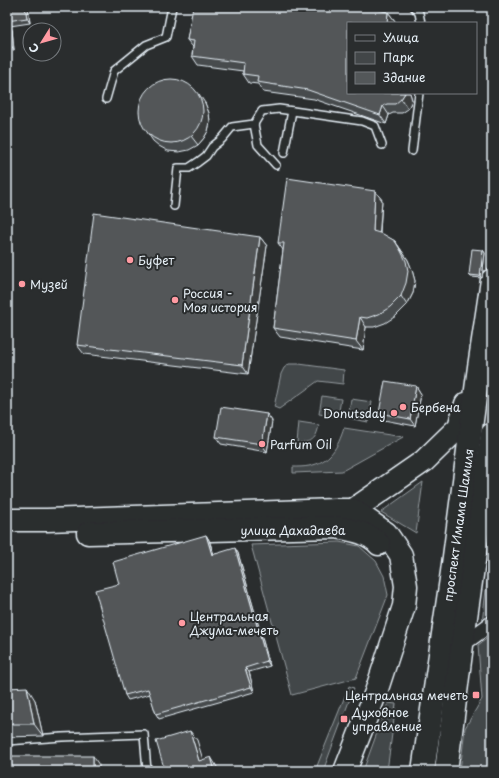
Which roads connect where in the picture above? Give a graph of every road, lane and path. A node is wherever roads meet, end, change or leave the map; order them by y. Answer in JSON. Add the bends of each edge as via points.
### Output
{"nodes":[{"id":1,"x":172,"y":7,"type":"edge"},
{"id":2,"x":414,"y":7,"type":"edge"},
{"id":3,"x":421,"y":22,"type":"edge"},
{"id":4,"x":419,"y":94,"type":"edge"},
{"id":5,"x":106,"y":99,"type":"dead end"},
{"id":6,"x":292,"y":111,"type":"junction"},
{"id":7,"x":254,"y":124,"type":"junction"},
{"id":8,"x":382,"y":145,"type":"dead end"},
{"id":9,"x":412,"y":151,"type":"dead end"},
{"id":10,"x":284,"y":153,"type":"dead end"},
{"id":11,"x":276,"y":165,"type":"dead end"},
{"id":12,"x":174,"y":206,"type":"dead end"},
{"id":13,"x":492,"y":280,"type":"edge"},
{"id":14,"x":479,"y":367,"type":"junction"},
{"id":15,"x":492,"y":434,"type":"edge"},
{"id":16,"x":352,"y":510,"type":"junction"},
{"id":17,"x":7,"y":520,"type":"edge"},
{"id":18,"x":7,"y":535,"type":"edge"},
{"id":19,"x":492,"y":623,"type":"edge"},
{"id":20,"x":462,"y":645,"type":"junction"},
{"id":21,"x":7,"y":741,"type":"edge"},
{"id":22,"x":147,"y":771,"type":"edge"},
{"id":23,"x":334,"y":771,"type":"edge"},
{"id":24,"x":345,"y":771,"type":"edge"},
{"id":25,"x":423,"y":771,"type":"edge"},
{"id":26,"x":446,"y":771,"type":"edge"}],
"edges":[{"from":1,"to":5,"type":"lane","via":[[166,37],[146,45],[114,71]]},
{"from":2,"to":3,"type":"lane","via":[[419,13]]},
{"from":4,"to":9,"type":"lane"},
{"from":6,"to":7,"type":"lane","via":[[262,111]]},
{"from":6,"to":8,"type":"lane","via":[[362,121],[375,126]]},
{"from":6,"to":10,"type":"lane"},
{"from":7,"to":11,"type":"lane","via":[[258,145]]},
{"from":7,"to":12,"type":"lane","via":[[232,127],[206,156],[188,168],[178,168]]},
{"from":13,"to":14,"type":"main road","name":"проспект Имама Шамиля"},
{"from":14,"to":16,"type":"main road","name":"улица Дахадаева","via":[[459,427],[424,461]]},
{"from":14,"to":25,"type":"main road","name":"проспект Имама Шамиля"},
{"from":15,"to":20,"type":"main road","name":"проспект Имама Шамиля"},
{"from":16,"to":17,"type":"main road","name":"улица Дахадаева"},
{"from":16,"to":24,"type":"main road","name":"улица Дахадаева","via":[[386,533],[401,555],[406,586],[404,606],[376,692]]},
{"from":18,"to":23,"type":"main road","name":"улица Дахадаева","via":[[336,528],[357,530],[375,540],[391,558],[398,582],[396,603]]},
{"from":19,"to":20,"type":"street"},
{"from":20,"to":26,"type":"main road","name":"проспект Имама Шамиля"},
{"from":21,"to":22,"type":"lane","via":[[144,734]]}]}
